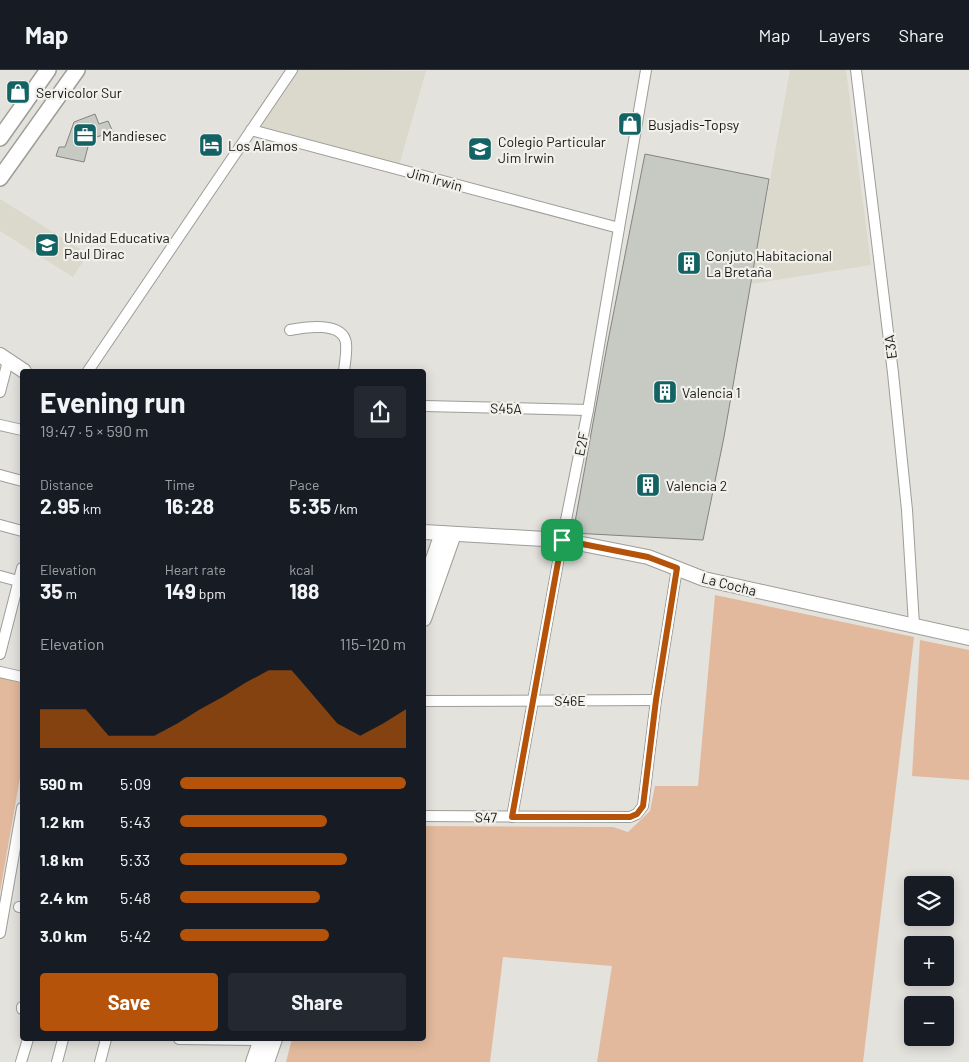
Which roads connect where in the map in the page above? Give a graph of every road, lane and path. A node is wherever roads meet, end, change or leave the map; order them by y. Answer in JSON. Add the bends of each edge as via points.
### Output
{"nodes":[{"id":1,"x":48,"y":70,"type":"edge"},
{"id":2,"x":77,"y":70,"type":"edge"},
{"id":3,"x":292,"y":70,"type":"edge"},
{"id":4,"x":646,"y":70,"type":"edge"},
{"id":5,"x":856,"y":70,"type":"edge"},
{"id":6,"x":251,"y":130,"type":"junction"},
{"id":7,"x":0,"y":138,"type":"edge"},
{"id":8,"x":0,"y":178,"type":"edge"},
{"id":9,"x":619,"y":228,"type":"junction"},
{"id":10,"x":290,"y":330,"type":"dead end"},
{"id":11,"x":4,"y":358,"type":"edge"},
{"id":12,"x":21,"y":369,"type":"edge"},
{"id":13,"x":89,"y":369,"type":"edge"},
{"id":14,"x":344,"y":369,"type":"edge"},
{"id":15,"x":0,"y":392,"type":"edge"},
{"id":16,"x":426,"y":406,"type":"edge"},
{"id":17,"x":588,"y":410,"type":"junction"},
{"id":18,"x":0,"y":425,"type":"edge"},
{"id":19,"x":20,"y":430,"type":"edge"},
{"id":20,"x":0,"y":475,"type":"edge"},
{"id":21,"x":20,"y":480,"type":"edge"},
{"id":22,"x":0,"y":525,"type":"edge"},
{"id":23,"x":20,"y":530,"type":"edge"},
{"id":24,"x":435,"y":532,"type":"edge"},
{"id":25,"x":562,"y":540,"type":"junction"},
{"id":26,"x":677,"y":568,"type":"junction"},
{"id":27,"x":426,"y":575,"type":"edge"},
{"id":28,"x":0,"y":576,"type":"edge"},
{"id":29,"x":20,"y":581,"type":"edge"},
{"id":30,"x":20,"y":584,"type":"edge"},
{"id":31,"x":426,"y":603,"type":"edge"},
{"id":32,"x":914,"y":625,"type":"junction"},
{"id":33,"x":969,"y":638,"type":"edge"},
{"id":34,"x":0,"y":654,"type":"edge"},
{"id":35,"x":0,"y":672,"type":"edge"},
{"id":36,"x":20,"y":677,"type":"edge"},
{"id":37,"x":533,"y":700,"type":"junction"},
{"id":38,"x":656,"y":700,"type":"junction"},
{"id":39,"x":426,"y":701,"type":"edge"},
{"id":40,"x":426,"y":816,"type":"edge"},
{"id":41,"x":512,"y":817,"type":"junction"},
{"id":42,"x":20,"y":819,"type":"edge"},
{"id":43,"x":0,"y":933,"type":"edge"},
{"id":44,"x":27,"y":1041,"type":"edge"},
{"id":45,"x":62,"y":1041,"type":"edge"},
{"id":46,"x":105,"y":1041,"type":"edge"},
{"id":47,"x":267,"y":1041,"type":"edge"},
{"id":48,"x":268,"y":1041,"type":"edge"},
{"id":49,"x":21,"y":1062,"type":"edge"},
{"id":50,"x":57,"y":1062,"type":"edge"},
{"id":51,"x":100,"y":1062,"type":"edge"},
{"id":52,"x":253,"y":1062,"type":"edge"},
{"id":53,"x":267,"y":1062,"type":"edge"}],
"edges":[{"from":1,"to":7,"type":"main road"},
{"from":2,"to":8,"type":"main road"},
{"from":3,"to":6,"type":"street"},
{"from":4,"to":9,"type":"street","name":"E2F"},
{"from":5,"to":32,"type":"street","name":"E3A","via":[[893,373],[907,510]]},
{"from":6,"to":9,"type":"street","name":"Jim Irwin"},
{"from":6,"to":13,"type":"street"},
{"from":9,"to":17,"type":"street","name":"E2F"},
{"from":10,"to":14,"type":"street","via":[[312,326],[342,334],[346,342]]},
{"from":11,"to":12,"type":"street"},
{"from":11,"to":15,"type":"street"},
{"from":16,"to":17,"type":"street","name":"S45A"},
{"from":17,"to":25,"type":"street","name":"E2F"},
{"from":18,"to":19,"type":"street"},
{"from":20,"to":21,"type":"street"},
{"from":22,"to":23,"type":"street"},
{"from":24,"to":25,"type":"street","name":"La Cocha"},
{"from":24,"to":27,"type":"street"},
{"from":24,"to":31,"type":"street"},
{"from":25,"to":26,"type":"street","name":"La Cocha","via":[[648,557]]},
{"from":25,"to":37,"type":"street","name":"E2F"},
{"from":26,"to":32,"type":"street","name":"La Cocha","via":[[704,579]]},
{"from":26,"to":38,"type":"street"},
{"from":28,"to":29,"type":"street"},
{"from":30,"to":34,"type":"street"},
{"from":32,"to":33,"type":"street","name":"La Cocha"},
{"from":35,"to":36,"type":"street"},
{"from":37,"to":38,"type":"street","name":"S46E"},
{"from":37,"to":39,"type":"street","name":"S46E"},
{"from":37,"to":41,"type":"street","name":"E2F"},
{"from":38,"to":41,"type":"street","name":"S47","via":[[643,806],[637,814],[630,817]]},
{"from":40,"to":41,"type":"street","name":"S47"},
{"from":42,"to":43,"type":"street"},
{"from":44,"to":49,"type":"street"},
{"from":45,"to":50,"type":"street"},
{"from":46,"to":51,"type":"street"},
{"from":47,"to":52,"type":"street"},
{"from":48,"to":53,"type":"street"}]}
